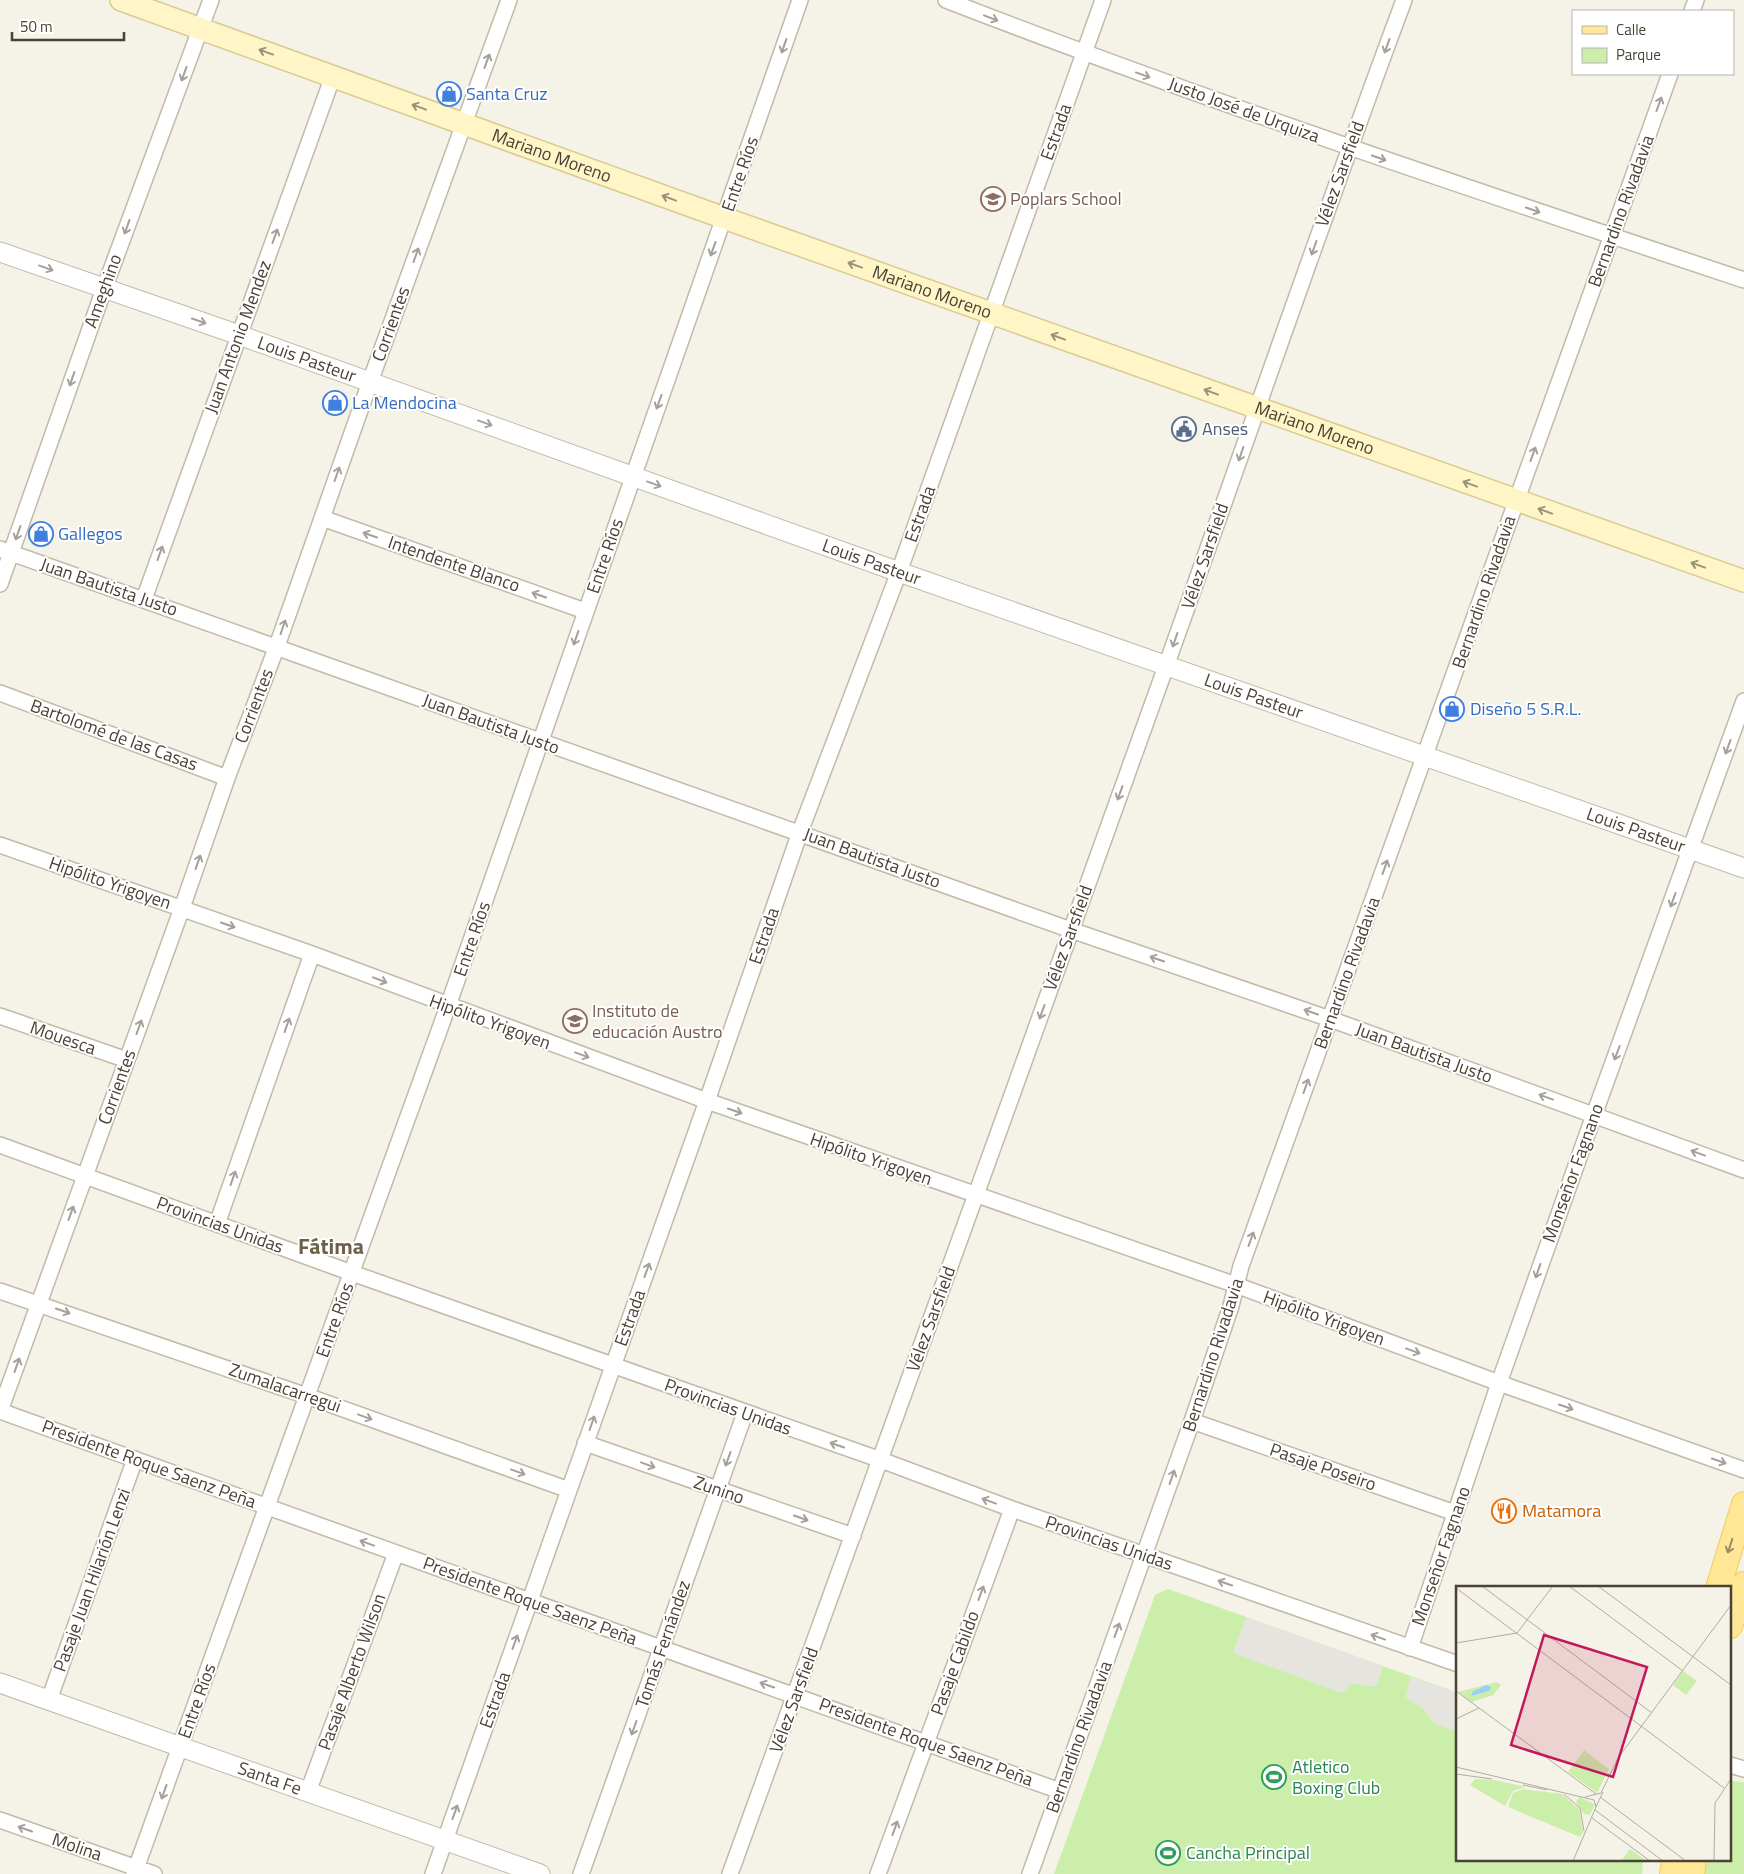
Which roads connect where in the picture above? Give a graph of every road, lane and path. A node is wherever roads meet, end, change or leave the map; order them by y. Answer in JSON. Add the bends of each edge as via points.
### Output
{"nodes":[{"id":1,"x":121,"y":0,"type":"edge"},
{"id":2,"x":211,"y":0,"type":"edge"},
{"id":3,"x":509,"y":0,"type":"edge"},
{"id":4,"x":800,"y":0,"type":"edge"},
{"id":5,"x":946,"y":0,"type":"edge"},
{"id":6,"x":1103,"y":0,"type":"edge"},
{"id":7,"x":1404,"y":0,"type":"edge"},
{"id":8,"x":200,"y":28,"type":"junction"},
{"id":9,"x":1084,"y":54,"type":"junction"},
{"id":10,"x":1670,"y":75,"type":"edge"},
{"id":11,"x":333,"y":76,"type":"junction"},
{"id":12,"x":465,"y":124,"type":"junction"},
{"id":13,"x":1349,"y":148,"type":"junction"},
{"id":14,"x":724,"y":218,"type":"junction"},
{"id":15,"x":1612,"y":236,"type":"junction"},
{"id":16,"x":0,"y":252,"type":"edge"},
{"id":17,"x":1744,"y":280,"type":"edge"},
{"id":18,"x":104,"y":289,"type":"junction"},
{"id":19,"x":992,"y":313,"type":"junction"},
{"id":20,"x":239,"y":335,"type":"junction"},
{"id":21,"x":370,"y":382,"type":"junction"},
{"id":22,"x":1257,"y":408,"type":"junction"},
{"id":23,"x":632,"y":476,"type":"junction"},
{"id":24,"x":1516,"y":500,"type":"junction"},
{"id":25,"x":322,"y":518,"type":"junction"},
{"id":26,"x":6,"y":551,"type":"edge"},
{"id":27,"x":899,"y":572,"type":"junction"},
{"id":28,"x":1744,"y":581,"type":"edge"},
{"id":29,"x":0,"y":584,"type":"edge"},
{"id":30,"x":144,"y":599,"type":"junction"},
{"id":31,"x":586,"y":611,"type":"junction"},
{"id":32,"x":277,"y":646,"type":"junction"},
{"id":33,"x":1166,"y":665,"type":"junction"},
{"id":34,"x":0,"y":693,"type":"edge"},
{"id":35,"x":1744,"y":701,"type":"edge"},
{"id":36,"x":540,"y":742,"type":"junction"},
{"id":37,"x":1426,"y":756,"type":"junction"},
{"id":38,"x":227,"y":778,"type":"junction"},
{"id":39,"x":800,"y":832,"type":"junction"},
{"id":40,"x":0,"y":845,"type":"edge"},
{"id":41,"x":1691,"y":849,"type":"junction"},
{"id":42,"x":1744,"y":868,"type":"edge"},
{"id":43,"x":182,"y":908,"type":"junction"},
{"id":44,"x":1071,"y":930,"type":"junction"},
{"id":45,"x":312,"y":954,"type":"junction"},
{"id":46,"x":448,"y":1006,"type":"junction"},
{"id":47,"x":0,"y":1016,"type":"edge"},
{"id":48,"x":1330,"y":1019,"type":"junction"},
{"id":49,"x":127,"y":1060,"type":"junction"},
{"id":50,"x":707,"y":1101,"type":"junction"},
{"id":51,"x":1594,"y":1114,"type":"junction"},
{"id":52,"x":0,"y":1146,"type":"edge"},
{"id":53,"x":1744,"y":1170,"type":"edge"},
{"id":54,"x":84,"y":1176,"type":"junction"},
{"id":55,"x":976,"y":1195,"type":"junction"},
{"id":56,"x":217,"y":1224,"type":"junction"},
{"id":57,"x":352,"y":1273,"type":"junction"},
{"id":58,"x":1236,"y":1285,"type":"junction"},
{"id":59,"x":0,"y":1291,"type":"edge"},
{"id":60,"x":39,"y":1303,"type":"junction"},
{"id":61,"x":612,"y":1366,"type":"junction"},
{"id":62,"x":1499,"y":1383,"type":"junction"},
{"id":63,"x":307,"y":1396,"type":"junction"},
{"id":64,"x":0,"y":1411,"type":"edge"},
{"id":65,"x":744,"y":1413,"type":"junction"},
{"id":66,"x":1192,"y":1421,"type":"junction"},
{"id":67,"x":585,"y":1443,"type":"junction"},
{"id":68,"x":135,"y":1460,"type":"junction"},
{"id":69,"x":881,"y":1460,"type":"junction"},
{"id":70,"x":1744,"y":1470,"type":"edge"},
{"id":71,"x":569,"y":1490,"type":"junction"},
{"id":72,"x":717,"y":1490,"type":"junction"},
{"id":73,"x":1744,"y":1504,"type":"edge"},
{"id":74,"x":268,"y":1507,"type":"junction"},
{"id":75,"x":1012,"y":1509,"type":"junction"},
{"id":76,"x":1455,"y":1512,"type":"junction"},
{"id":77,"x":853,"y":1536,"type":"junction"},
{"id":78,"x":396,"y":1553,"type":"junction"},
{"id":79,"x":1144,"y":1556,"type":"junction"},
{"id":80,"x":1744,"y":1584,"type":"edge"},
{"id":81,"x":1719,"y":1586,"type":"edge"},
{"id":82,"x":530,"y":1601,"type":"junction"},
{"id":83,"x":1732,"y":1620,"type":"edge"},
{"id":84,"x":662,"y":1648,"type":"junction"},
{"id":85,"x":1410,"y":1648,"type":"junction"},
{"id":86,"x":1456,"y":1663,"type":"edge"},
{"id":87,"x":0,"y":1683,"type":"edge"},
{"id":88,"x":795,"y":1695,"type":"junction"},
{"id":89,"x":49,"y":1700,"type":"junction"},
{"id":90,"x":926,"y":1743,"type":"junction"},
{"id":91,"x":181,"y":1746,"type":"junction"},
{"id":92,"x":1060,"y":1791,"type":"junction"},
{"id":93,"x":308,"y":1792,"type":"junction"},
{"id":94,"x":0,"y":1820,"type":"edge"},
{"id":95,"x":445,"y":1840,"type":"junction"},
{"id":96,"x":135,"y":1871,"type":"edge"},
{"id":97,"x":154,"y":1874,"type":"edge"},
{"id":98,"x":432,"y":1874,"type":"edge"},
{"id":99,"x":540,"y":1874,"type":"edge"},
{"id":100,"x":581,"y":1874,"type":"edge"},
{"id":101,"x":730,"y":1874,"type":"edge"},
{"id":102,"x":878,"y":1874,"type":"edge"},
{"id":103,"x":1030,"y":1874,"type":"edge"}],
"edges":[{"from":1,"to":8,"type":"main road","name":"Mariano Moreno"},
{"from":2,"to":8,"type":"street","name":"Ameghino"},
{"from":12,"to":3,"type":"street","name":"Corrientes","one_way":true},
{"from":4,"to":14,"type":"street","name":"Entre Ríos","one_way":true},
{"from":5,"to":9,"type":"street","name":"Justo José de Urquiza","one_way":true},
{"from":6,"to":9,"type":"street","name":"Estrada"},
{"from":7,"to":13,"type":"street","name":"Vélez Sarsfield","one_way":true},
{"from":11,"to":8,"type":"main road","name":"Mariano Moreno","one_way":true},
{"from":8,"to":18,"type":"street","name":"Ameghino","one_way":true},
{"from":9,"to":13,"type":"street","name":"Justo José de Urquiza","one_way":true},
{"from":9,"to":19,"type":"street","name":"Estrada"},
{"from":15,"to":10,"type":"street","name":"Bernardino Rivadavia","one_way":true},
{"from":12,"to":11,"type":"main road","name":"Mariano Moreno","one_way":true},
{"from":20,"to":11,"type":"street","name":"Juan Antonio Mendez","one_way":true},
{"from":14,"to":12,"type":"main road","name":"Mariano Moreno","one_way":true},
{"from":21,"to":12,"type":"street","name":"Corrientes","one_way":true},
{"from":13,"to":15,"type":"street","name":"Justo José de Urquiza","one_way":true},
{"from":13,"to":22,"type":"street","name":"Vélez Sarsfield","one_way":true},
{"from":19,"to":14,"type":"main road","name":"Mariano Moreno","one_way":true},
{"from":14,"to":23,"type":"street","name":"Entre Ríos","one_way":true},
{"from":15,"to":17,"type":"street","name":"Justo José de Urquiza"},
{"from":24,"to":15,"type":"street","name":"Bernardino Rivadavia","one_way":true},
{"from":16,"to":18,"type":"street","name":"Louis Pasteur","one_way":true},
{"from":18,"to":20,"type":"street","name":"Louis Pasteur","one_way":true},
{"from":18,"to":26,"type":"street","name":"Ameghino","one_way":true},
{"from":22,"to":19,"type":"main road","name":"Mariano Moreno","one_way":true},
{"from":19,"to":27,"type":"street","name":"Estrada"},
{"from":20,"to":21,"type":"street","name":"Louis Pasteur"},
{"from":30,"to":20,"type":"street","name":"Juan Antonio Mendez","one_way":true},
{"from":21,"to":23,"type":"street","name":"Louis Pasteur","one_way":true},
{"from":25,"to":21,"type":"street","name":"Corrientes","one_way":true},
{"from":24,"to":22,"type":"main road","name":"Mariano Moreno","one_way":true},
{"from":22,"to":33,"type":"street","name":"Vélez Sarsfield","one_way":true},
{"from":23,"to":27,"type":"street","name":"Louis Pasteur","one_way":true},
{"from":23,"to":31,"type":"street","name":"Entre Ríos"},
{"from":28,"to":24,"type":"main road","name":"Mariano Moreno","one_way":true},
{"from":24,"to":37,"type":"street","name":"Bernardino Rivadavia"},
{"from":31,"to":25,"type":"street","name":"Intendente Blanco","one_way":true},
{"from":32,"to":25,"type":"street","name":"Corrientes","one_way":true},
{"from":26,"to":29,"type":"street","name":"Ameghino"},
{"from":26,"to":30,"type":"street","name":"Juan Bautista Justo"},
{"from":27,"to":33,"type":"street","name":"Louis Pasteur"},
{"from":27,"to":39,"type":"street","name":"Estrada"},
{"from":30,"to":32,"type":"street","name":"Juan Bautista Justo"},
{"from":31,"to":36,"type":"street","name":"Entre Ríos","one_way":true},
{"from":32,"to":36,"type":"street","name":"Juan Bautista Justo"},
{"from":32,"to":38,"type":"street","name":"Corrientes"},
{"from":33,"to":37,"type":"street","name":"Louis Pasteur"},
{"from":33,"to":44,"type":"street","name":"Vélez Sarsfield","one_way":true},
{"from":34,"to":38,"type":"street","name":"Bartolomé de las Casas"},
{"from":35,"to":41,"type":"street","name":"Monseñor Fagnano","one_way":true},
{"from":36,"to":39,"type":"street","name":"Juan Bautista Justo"},
{"from":36,"to":46,"type":"street","name":"Entre Ríos"},
{"from":37,"to":41,"type":"street","name":"Louis Pasteur"},
{"from":48,"to":37,"type":"street","name":"Bernardino Rivadavia","one_way":true},
{"from":43,"to":38,"type":"street","name":"Corrientes","one_way":true},
{"from":39,"to":44,"type":"street","name":"Juan Bautista Justo"},
{"from":39,"to":50,"type":"street","name":"Estrada"},
{"from":40,"to":43,"type":"street","name":"Hipólito Yrigoyen"},
{"from":41,"to":42,"type":"street","name":"Louis Pasteur"},
{"from":41,"to":51,"type":"street","name":"Monseñor Fagnano","one_way":true},
{"from":43,"to":45,"type":"street","name":"Hipólito Yrigoyen","one_way":true},
{"from":49,"to":43,"type":"street","name":"Corrientes","one_way":true},
{"from":48,"to":44,"type":"street","name":"Juan Bautista Justo","one_way":true},
{"from":44,"to":55,"type":"street","name":"Vélez Sarsfield","one_way":true},
{"from":45,"to":46,"type":"street","name":"Hipólito Yrigoyen","one_way":true},
{"from":56,"to":45,"type":"street","one_way":true},
{"from":46,"to":50,"type":"street","name":"Hipólito Yrigoyen","one_way":true},
{"from":46,"to":57,"type":"street","name":"Entre Ríos"},
{"from":47,"to":49,"type":"street","name":"Mouesca"},
{"from":51,"to":48,"type":"street","name":"Juan Bautista Justo","one_way":true},
{"from":58,"to":48,"type":"street","name":"Bernardino Rivadavia","one_way":true},
{"from":49,"to":54,"type":"street","name":"Corrientes"},
{"from":50,"to":55,"type":"street","name":"Hipólito Yrigoyen","one_way":true},
{"from":61,"to":50,"type":"street","name":"Estrada","one_way":true},
{"from":53,"to":51,"type":"street","name":"Juan Bautista Justo","one_way":true},
{"from":51,"to":62,"type":"street","name":"Monseñor Fagnano","one_way":true},
{"from":52,"to":54,"type":"street","name":"Provincias Unidas"},
{"from":54,"to":56,"type":"street","name":"Provincias Unidas"},
{"from":60,"to":54,"type":"street","name":"Corrientes","one_way":true},
{"from":55,"to":58,"type":"street","name":"Hipólito Yrigoyen"},
{"from":55,"to":69,"type":"street","name":"Vélez Sarsfield"},
{"from":56,"to":57,"type":"street","name":"Provincias Unidas"},
{"from":57,"to":61,"type":"street","name":"Provincias Unidas"},
{"from":57,"to":63,"type":"street","name":"Entre Ríos"},
{"from":58,"to":62,"type":"street","name":"Hipólito Yrigoyen","one_way":true},
{"from":58,"to":66,"type":"street","name":"Bernardino Rivadavia"},
{"from":59,"to":60,"type":"street","name":"Zumalacarregui"},
{"from":60,"to":63,"type":"street","name":"Zumalacarregui","one_way":true},
{"from":64,"to":60,"type":"street","name":"Corrientes","one_way":true},
{"from":61,"to":65,"type":"street","name":"Provincias Unidas"},
{"from":67,"to":61,"type":"street","name":"Estrada","one_way":true},
{"from":62,"to":70,"type":"street","name":"Hipólito Yrigoyen","one_way":true},
{"from":62,"to":76,"type":"street","name":"Monseñor Fagnano"},
{"from":63,"to":71,"type":"street","name":"Zumalacarregui","one_way":true},
{"from":63,"to":74,"type":"street","name":"Entre Ríos"},
{"from":64,"to":68,"type":"street","name":"Presidente Roque Saenz Peña"},
{"from":69,"to":65,"type":"street","name":"Provincias Unidas","one_way":true},
{"from":65,"to":72,"type":"street","name":"Tomás Fernández","one_way":true},
{"from":66,"to":76,"type":"street","name":"Pasaje Poseiro"},
{"from":79,"to":66,"type":"street","name":"Bernardino Rivadavia","one_way":true},
{"from":67,"to":71,"type":"street","name":"Estrada"},
{"from":67,"to":72,"type":"street","name":"Zunino","one_way":true},
{"from":68,"to":74,"type":"street","name":"Presidente Roque Saenz Peña"},
{"from":68,"to":89,"type":"street","name":"Pasaje Juan Hilarión Lenzi"},
{"from":75,"to":69,"type":"street","name":"Provincias Unidas","one_way":true},
{"from":69,"to":77,"type":"street","name":"Vélez Sarsfield"},
{"from":71,"to":82,"type":"street","name":"Estrada"},
{"from":72,"to":77,"type":"street","name":"Zunino","one_way":true},
{"from":72,"to":84,"type":"street","name":"Tomás Fernández"},
{"from":73,"to":81,"type":"main road","one_way":true},
{"from":78,"to":74,"type":"street","name":"Presidente Roque Saenz Peña","one_way":true},
{"from":74,"to":91,"type":"street","name":"Entre Ríos"},
{"from":75,"to":79,"type":"street","name":"Provincias Unidas"},
{"from":90,"to":75,"type":"street","name":"Pasaje Cabildo","one_way":true},
{"from":76,"to":85,"type":"street","name":"Monseñor Fagnano"},
{"from":77,"to":88,"type":"street","name":"Vélez Sarsfield"},
{"from":78,"to":82,"type":"street","name":"Presidente Roque Saenz Peña"},
{"from":78,"to":93,"type":"street","name":"Pasaje Alberto Wilson"},
{"from":85,"to":79,"type":"street","name":"Provincias Unidas","one_way":true},
{"from":92,"to":79,"type":"street","name":"Bernardino Rivadavia","one_way":true},
{"from":80,"to":83,"type":"main road"},
{"from":82,"to":84,"type":"street","name":"Presidente Roque Saenz Peña"},
{"from":95,"to":82,"type":"street","name":"Estrada","one_way":true},
{"from":88,"to":84,"type":"street","name":"Presidente Roque Saenz Peña","one_way":true},
{"from":84,"to":100,"type":"street","name":"Tomás Fernández","one_way":true},
{"from":85,"to":86,"type":"street","name":"Provincias Unidas"},
{"from":87,"to":89,"type":"street","name":"Santa Fe"},
{"from":88,"to":90,"type":"street","name":"Presidente Roque Saenz Peña"},
{"from":88,"to":101,"type":"street","name":"Vélez Sarsfield"},
{"from":89,"to":91,"type":"street","name":"Santa Fe"},
{"from":90,"to":92,"type":"street","name":"Presidente Roque Saenz Peña"},
{"from":102,"to":90,"type":"street","name":"Pasaje Cabildo","one_way":true},
{"from":91,"to":93,"type":"street","name":"Santa Fe"},
{"from":91,"to":96,"type":"street","name":"Entre Ríos","one_way":true},
{"from":92,"to":103,"type":"street","name":"Bernardino Rivadavia"},
{"from":93,"to":95,"type":"street","name":"Santa Fe"},
{"from":96,"to":94,"type":"street","name":"Molina","one_way":true},
{"from":95,"to":98,"type":"street","name":"Estrada"},
{"from":95,"to":99,"type":"street","name":"Santa Fe"},
{"from":96,"to":97,"type":"street","name":"Molina"}]}
